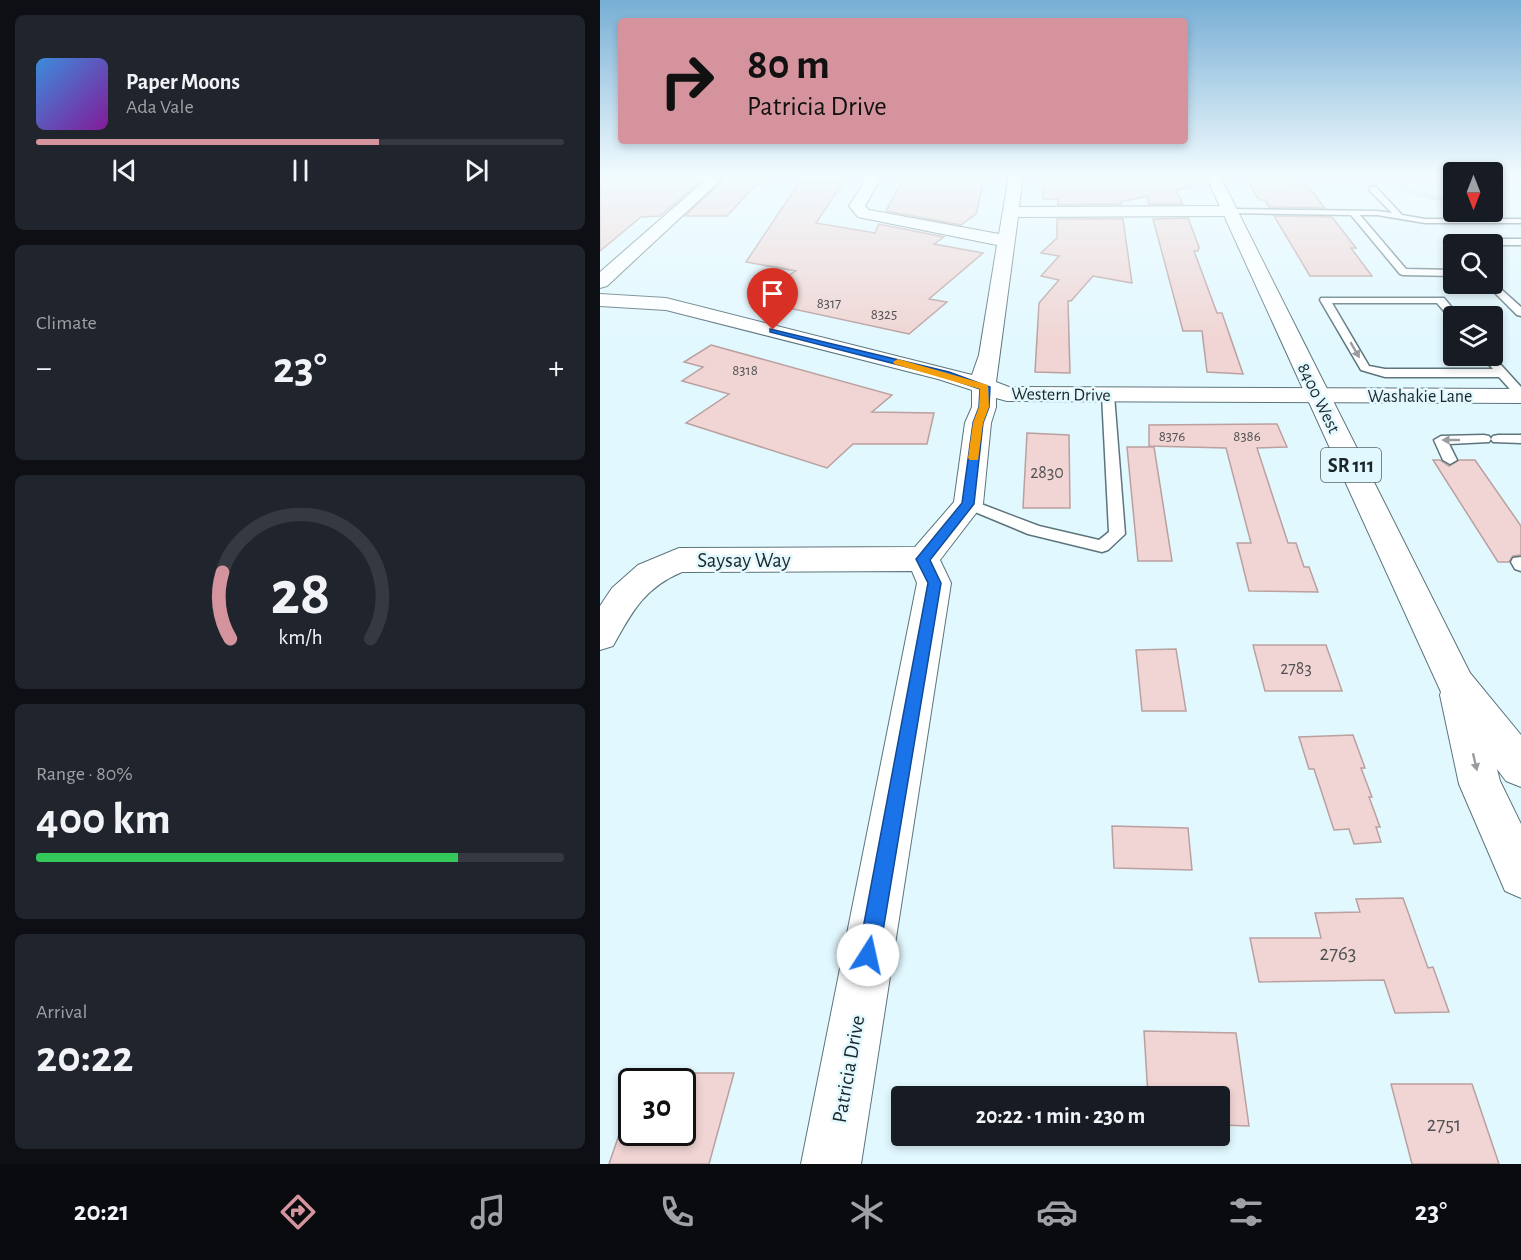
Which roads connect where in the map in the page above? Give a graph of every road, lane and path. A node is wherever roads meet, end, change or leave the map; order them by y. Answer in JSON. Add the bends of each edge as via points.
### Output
{"nodes":[{"id":1,"x":657,"y":230,"type":"edge"},
{"id":2,"x":950,"y":230,"type":"edge"},
{"id":3,"x":1007,"y":230,"type":"edge"},
{"id":4,"x":1239,"y":230,"type":"edge"},
{"id":5,"x":1368,"y":230,"type":"edge"},
{"id":6,"x":1440,"y":235,"type":"dead end"},
{"id":7,"x":1443,"y":238,"type":"edge"},
{"id":8,"x":1006,"y":241,"type":"junction"},
{"id":9,"x":1521,"y":242,"type":"edge"},
{"id":10,"x":1503,"y":243,"type":"edge"},
{"id":11,"x":1443,"y":273,"type":"edge"},
{"id":12,"x":600,"y":282,"type":"edge"},
{"id":13,"x":1501,"y":294,"type":"edge"},
{"id":14,"x":600,"y":300,"type":"edge"},
{"id":15,"x":1445,"y":306,"type":"edge"},
{"id":16,"x":1521,"y":313,"type":"edge"},
{"id":17,"x":1496,"y":366,"type":"edge"},
{"id":18,"x":1502,"y":373,"type":"junction"},
{"id":19,"x":985,"y":387,"type":"junction"},
{"id":20,"x":1108,"y":395,"type":"junction"},
{"id":21,"x":1521,"y":395,"type":"edge"},
{"id":22,"x":1318,"y":396,"type":"junction"},
{"id":23,"x":1484,"y":439,"type":"dead end"},
{"id":24,"x":1498,"y":439,"type":"dead end"},
{"id":25,"x":1521,"y":439,"type":"edge"},
{"id":26,"x":1450,"y":460,"type":"dead end"},
{"id":27,"x":968,"y":504,"type":"junction"},
{"id":28,"x":923,"y":559,"type":"junction"},
{"id":29,"x":600,"y":636,"type":"edge"},
{"id":30,"x":1457,"y":685,"type":"junction"},
{"id":31,"x":1521,"y":767,"type":"edge"},
{"id":32,"x":1521,"y":875,"type":"edge"},
{"id":33,"x":831,"y":1164,"type":"edge"}],
"edges":[{"from":1,"to":12,"type":"street"},
{"from":2,"to":8,"type":"street"},
{"from":3,"to":8,"type":"street"},
{"from":4,"to":22,"type":"street","name":"8400 West","number":"SR 111"},
{"from":5,"to":11,"type":"lane","via":[[1403,272]]},
{"from":6,"to":7,"type":"lane"},
{"from":8,"to":19,"type":"street"},
{"from":9,"to":10,"type":"lane"},
{"from":13,"to":16,"type":"lane"},
{"from":14,"to":19,"type":"street","name":"Western Drive","via":[[666,304]]},
{"from":15,"to":18,"type":"lane","one_way":true,"via":[[1440,300],[1325,300],[1365,368],[1385,373]]},
{"from":17,"to":18,"type":"lane"},
{"from":18,"to":21,"type":"lane"},
{"from":19,"to":20,"type":"street","name":"Western Drive","via":[[1031,396]]},
{"from":19,"to":27,"type":"street"},
{"from":20,"to":22,"type":"street","name":"Western Drive"},
{"from":20,"to":27,"type":"lane","via":[[1117,534],[1102,546],[1035,532]]},
{"from":21,"to":22,"type":"street","name":"Washakie Lane"},
{"from":22,"to":30,"type":"street","name":"8400 West","number":"SR 111"},
{"from":23,"to":26,"type":"lane","one_way":true,"via":[[1441,440]]},
{"from":24,"to":25,"type":"lane"},
{"from":27,"to":28,"type":"street"},
{"from":28,"to":29,"type":"street","name":"Saysay Way","via":[[679,560],[651,571],[629,588]]},
{"from":28,"to":33,"type":"street","name":"Patricia Drive","via":[[934,583]]},
{"from":30,"to":31,"type":"street","name":"8400 West","number":"SR 111"},
{"from":30,"to":32,"type":"street","name":"8400 West","number":"SR 111","one_way":true,"via":[[1480,784]]}]}
